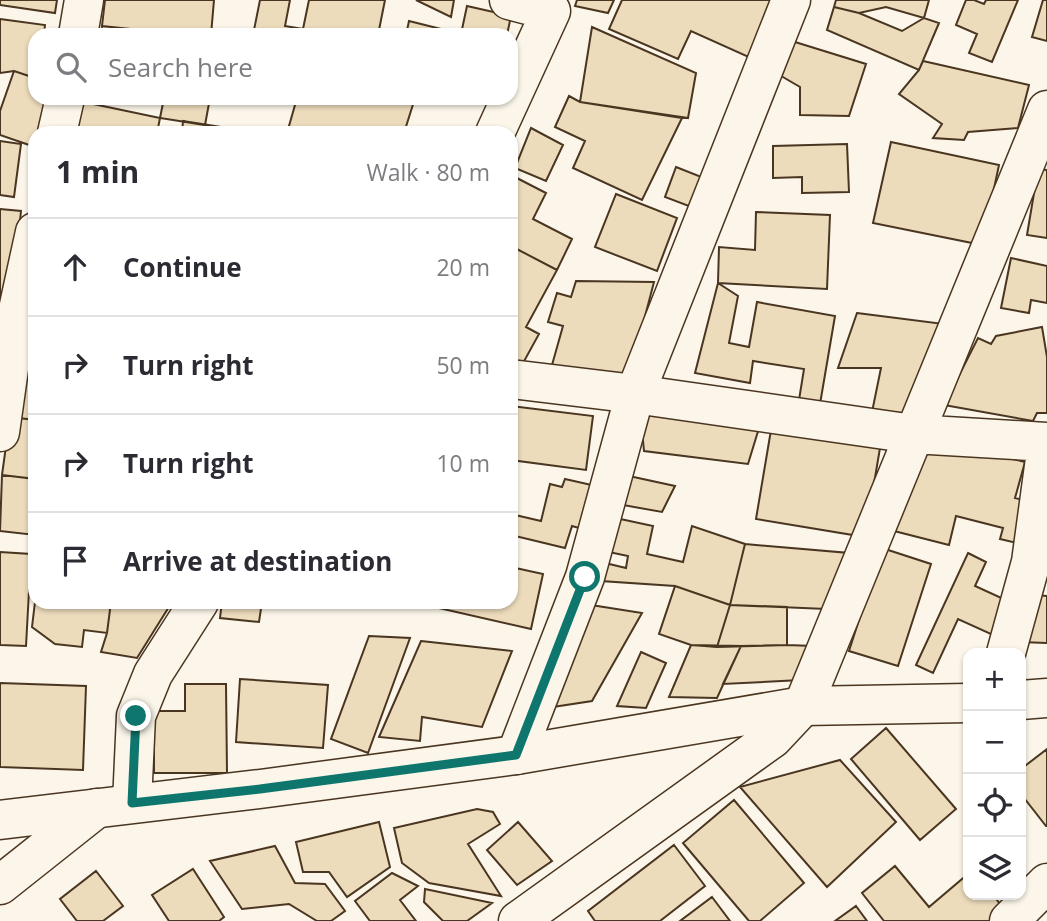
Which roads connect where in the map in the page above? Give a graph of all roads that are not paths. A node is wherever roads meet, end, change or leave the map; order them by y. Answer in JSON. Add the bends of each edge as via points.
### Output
{"nodes":[{"id":1,"x":84,"y":0,"type":"edge"},
{"id":2,"x":509,"y":0,"type":"edge"},
{"id":3,"x":790,"y":0,"type":"edge"},
{"id":4,"x":79,"y":28,"type":"edge"},
{"id":5,"x":518,"y":83,"type":"edge"},
{"id":6,"x":63,"y":105,"type":"edge"},
{"id":7,"x":508,"y":105,"type":"edge"},
{"id":8,"x":1047,"y":110,"type":"edge"},
{"id":9,"x":59,"y":126,"type":"edge"},
{"id":10,"x":498,"y":126,"type":"edge"},
{"id":11,"x":28,"y":266,"type":"edge"},
{"id":12,"x":17,"y":319,"type":"edge"},
{"id":13,"x":518,"y":380,"type":"edge"},
{"id":14,"x":635,"y":394,"type":"junction"},
{"id":15,"x":0,"y":432,"type":"edge"},
{"id":16,"x":913,"y":434,"type":"junction"},
{"id":17,"x":1047,"y":443,"type":"edge"},
{"id":18,"x":195,"y":609,"type":"edge"},
{"id":19,"x":1007,"y":648,"type":"edge"},
{"id":20,"x":1047,"y":698,"type":"edge"},
{"id":21,"x":1026,"y":700,"type":"edge"},
{"id":22,"x":963,"y":703,"type":"edge"},
{"id":23,"x":803,"y":706,"type":"junction"},
{"id":24,"x":516,"y":755,"type":"junction"},
{"id":25,"x":114,"y":806,"type":"junction"},
{"id":26,"x":0,"y":820,"type":"edge"},
{"id":27,"x":1047,"y":883,"type":"edge"},
{"id":28,"x":0,"y":886,"type":"edge"},
{"id":29,"x":518,"y":921,"type":"edge"},
{"id":30,"x":1009,"y":921,"type":"edge"}],
"edges":[{"from":1,"to":4,"type":"street"},
{"from":2,"to":5,"type":"street","via":[[551,11]]},
{"from":3,"to":14,"type":"street"},
{"from":6,"to":9,"type":"street"},
{"from":7,"to":10,"type":"street"},
{"from":8,"to":16,"type":"street"},
{"from":11,"to":12,"type":"street"},
{"from":12,"to":15,"type":"street"},
{"from":13,"to":14,"type":"street"},
{"from":14,"to":16,"type":"street"},
{"from":14,"to":24,"type":"street","via":[[585,577]]},
{"from":16,"to":17,"type":"street"},
{"from":16,"to":23,"type":"street"},
{"from":17,"to":19,"type":"street","via":[[1031,562]]},
{"from":18,"to":25,"type":"street","via":[[153,674],[136,716]]},
{"from":20,"to":21,"type":"street"},
{"from":22,"to":23,"type":"street"},
{"from":23,"to":24,"type":"street"},
{"from":23,"to":29,"type":"street","via":[[773,738]]},
{"from":24,"to":25,"type":"street"},
{"from":25,"to":26,"type":"street"},
{"from":25,"to":28,"type":"street"},
{"from":27,"to":30,"type":"street"}]}
